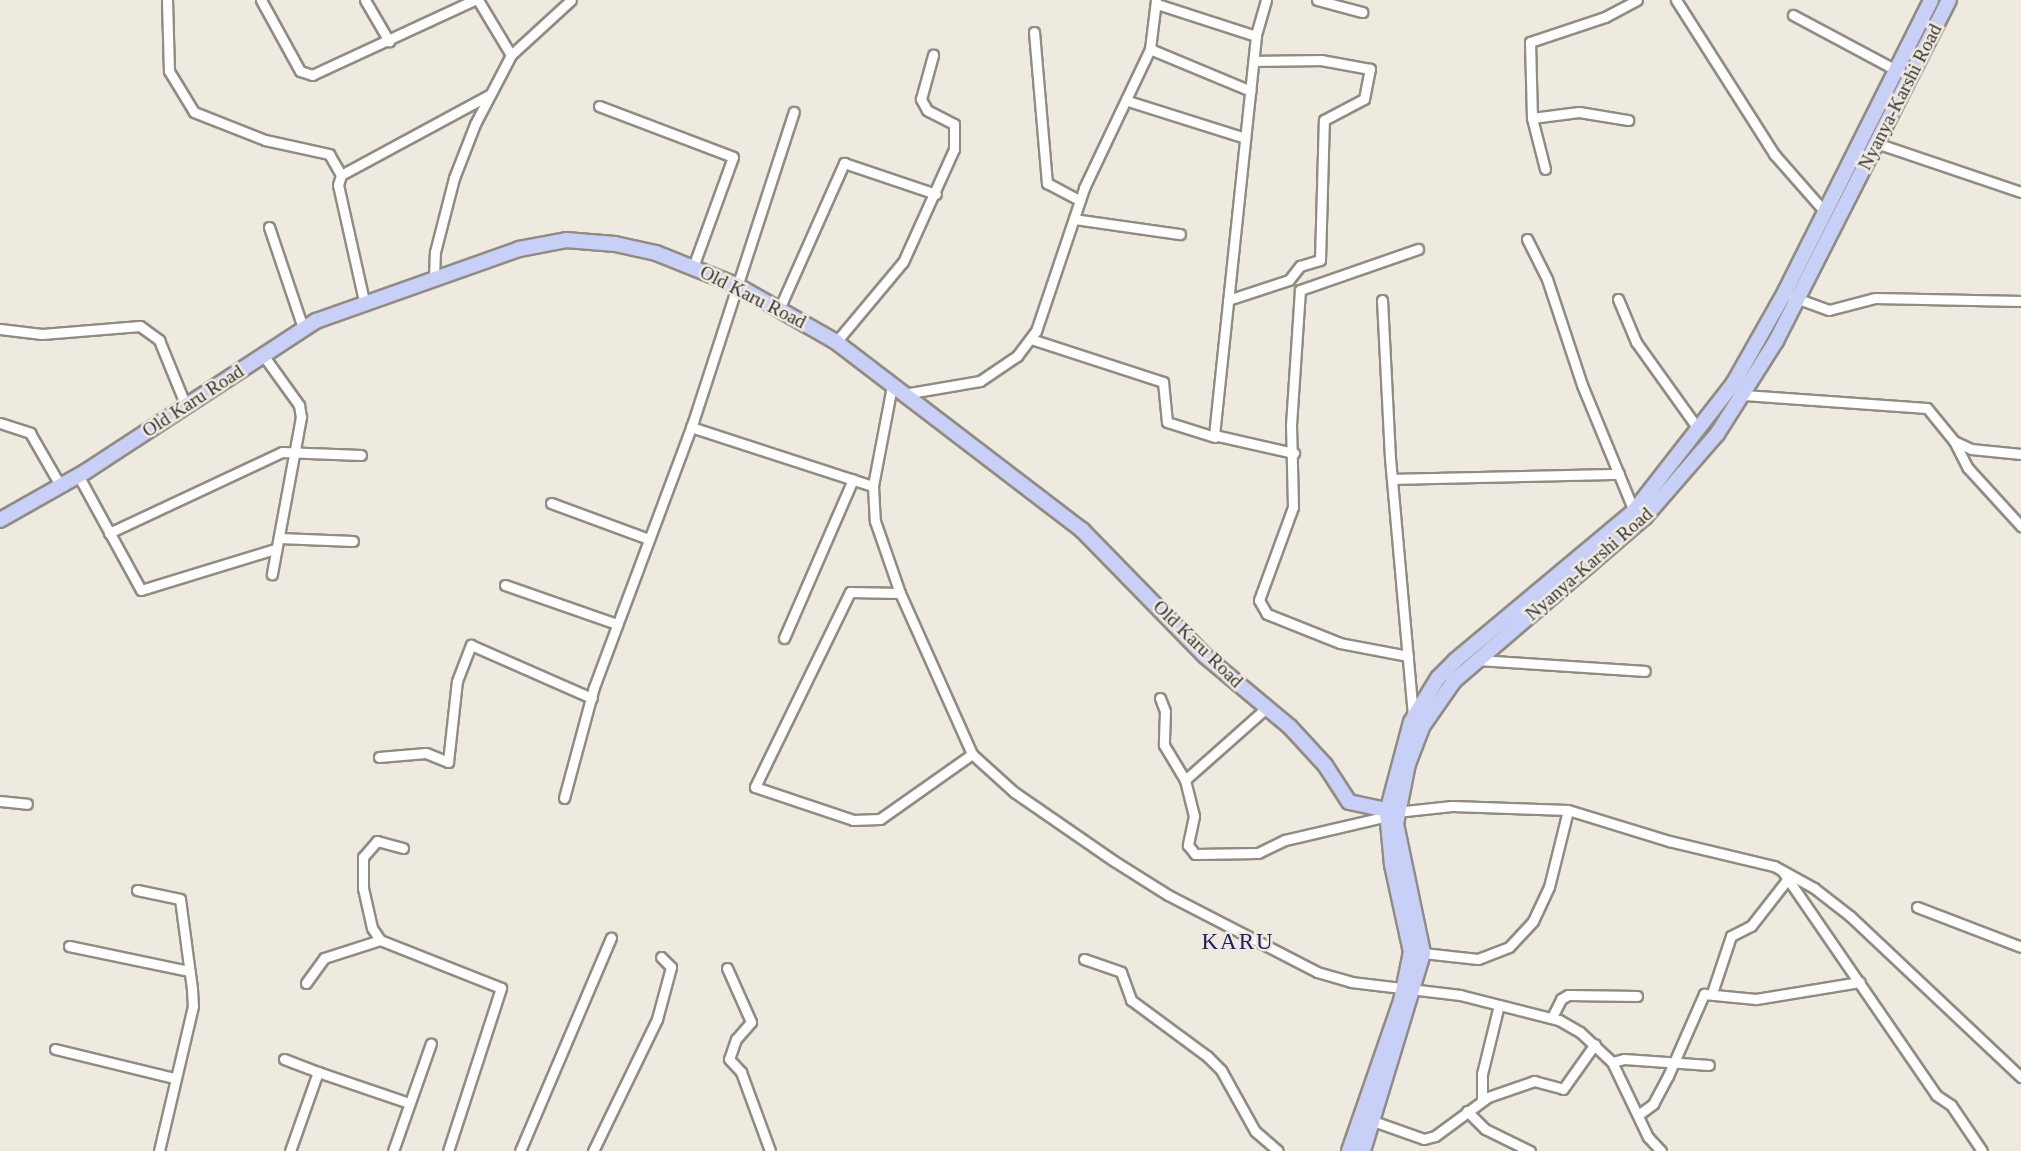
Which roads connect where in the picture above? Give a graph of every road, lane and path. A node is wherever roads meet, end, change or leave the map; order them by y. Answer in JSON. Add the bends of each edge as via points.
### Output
{"nodes":[{"id":1,"x":167,"y":0,"type":"edge"},
{"id":2,"x":261,"y":0,"type":"edge"},
{"id":3,"x":365,"y":0,"type":"edge"},
{"id":4,"x":476,"y":0,"type":"edge"},
{"id":5,"x":571,"y":0,"type":"edge"},
{"id":6,"x":1266,"y":0,"type":"edge"},
{"id":7,"x":1317,"y":0,"type":"edge"},
{"id":8,"x":1637,"y":0,"type":"edge"},
{"id":9,"x":1675,"y":0,"type":"edge"},
{"id":10,"x":1931,"y":0,"type":"edge"},
{"id":11,"x":1949,"y":0,"type":"edge"},
{"id":12,"x":1156,"y":2,"type":"edge"},
{"id":13,"x":1362,"y":12,"type":"dead end"},
{"id":14,"x":1793,"y":15,"type":"dead end"},
{"id":15,"x":1034,"y":32,"type":"dead end"},
{"id":16,"x":1256,"y":36,"type":"junction"},
{"id":17,"x":388,"y":41,"type":"junction"},
{"id":18,"x":1150,"y":50,"type":"junction"},
{"id":19,"x":511,"y":55,"type":"junction"},
{"id":20,"x":933,"y":55,"type":"dead end"},
{"id":21,"x":1254,"y":61,"type":"junction"},
{"id":22,"x":1896,"y":70,"type":"junction"},
{"id":23,"x":1251,"y":91,"type":"junction"},
{"id":24,"x":491,"y":94,"type":"junction"},
{"id":25,"x":1128,"y":101,"type":"junction"},
{"id":26,"x":599,"y":106,"type":"dead end"},
{"id":27,"x":794,"y":113,"type":"dead end"},
{"id":28,"x":1532,"y":118,"type":"junction"},
{"id":29,"x":1628,"y":120,"type":"dead end"},
{"id":30,"x":1245,"y":138,"type":"junction"},
{"id":31,"x":1876,"y":143,"type":"junction"},
{"id":32,"x":1545,"y":169,"type":"dead end"},
{"id":33,"x":341,"y":174,"type":"junction"},
{"id":34,"x":2021,"y":192,"type":"edge"},
{"id":35,"x":936,"y":194,"type":"junction"},
{"id":36,"x":1079,"y":200,"type":"junction"},
{"id":37,"x":1825,"y":212,"type":"junction"},
{"id":38,"x":1074,"y":219,"type":"junction"},
{"id":39,"x":269,"y":227,"type":"dead end"},
{"id":40,"x":1180,"y":234,"type":"dead end"},
{"id":41,"x":1527,"y":239,"type":"dead end"},
{"id":42,"x":1418,"y":249,"type":"dead end"},
{"id":43,"x":694,"y":267,"type":"junction"},
{"id":44,"x":434,"y":278,"type":"junction"},
{"id":45,"x":738,"y":286,"type":"junction"},
{"id":46,"x":1791,"y":296,"type":"junction"},
{"id":47,"x":1618,"y":299,"type":"dead end"},
{"id":48,"x":1228,"y":300,"type":"junction"},
{"id":49,"x":1382,"y":300,"type":"dead end"},
{"id":50,"x":364,"y":301,"type":"junction"},
{"id":51,"x":2021,"y":301,"type":"edge"},
{"id":52,"x":780,"y":307,"type":"junction"},
{"id":53,"x":303,"y":328,"type":"junction"},
{"id":54,"x":0,"y":329,"type":"edge"},
{"id":55,"x":1031,"y":339,"type":"junction"},
{"id":56,"x":836,"y":342,"type":"junction"},
{"id":57,"x":263,"y":355,"type":"junction"},
{"id":58,"x":897,"y":390,"type":"junction"},
{"id":59,"x":1744,"y":395,"type":"junction"},
{"id":60,"x":186,"y":405,"type":"junction"},
{"id":61,"x":0,"y":423,"type":"edge"},
{"id":62,"x":691,"y":426,"type":"junction"},
{"id":63,"x":1699,"y":430,"type":"junction"},
{"id":64,"x":1215,"y":437,"type":"junction"},
{"id":65,"x":1954,"y":442,"type":"junction"},
{"id":66,"x":296,"y":453,"type":"junction"},
{"id":67,"x":1294,"y":453,"type":"junction"},
{"id":68,"x":2021,"y":454,"type":"edge"},
{"id":69,"x":361,"y":455,"type":"dead end"},
{"id":70,"x":1619,"y":474,"type":"junction"},
{"id":71,"x":78,"y":475,"type":"junction"},
{"id":72,"x":853,"y":479,"type":"junction"},
{"id":73,"x":1394,"y":479,"type":"junction"},
{"id":74,"x":61,"y":485,"type":"junction"},
{"id":75,"x":873,"y":486,"type":"junction"},
{"id":76,"x":551,"y":503,"type":"dead end"},
{"id":77,"x":1634,"y":511,"type":"junction"},
{"id":78,"x":0,"y":520,"type":"edge"},
{"id":79,"x":2021,"y":526,"type":"edge"},
{"id":80,"x":109,"y":533,"type":"junction"},
{"id":81,"x":278,"y":538,"type":"junction"},
{"id":82,"x":649,"y":539,"type":"junction"},
{"id":83,"x":353,"y":541,"type":"dead end"},
{"id":84,"x":275,"y":550,"type":"junction"},
{"id":85,"x":272,"y":574,"type":"dead end"},
{"id":86,"x":506,"y":585,"type":"dead end"},
{"id":87,"x":900,"y":593,"type":"junction"},
{"id":88,"x":617,"y":624,"type":"junction"},
{"id":89,"x":784,"y":638,"type":"dead end"},
{"id":90,"x":1409,"y":656,"type":"junction"},
{"id":91,"x":1478,"y":660,"type":"junction"},
{"id":92,"x":1645,"y":671,"type":"dead end"},
{"id":93,"x":592,"y":698,"type":"junction"},
{"id":94,"x":1160,"y":698,"type":"dead end"},
{"id":95,"x":1266,"y":708,"type":"junction"},
{"id":96,"x":1413,"y":717,"type":"junction"},
{"id":97,"x":972,"y":754,"type":"junction"},
{"id":98,"x":379,"y":757,"type":"dead end"},
{"id":99,"x":1185,"y":780,"type":"junction"},
{"id":100,"x":564,"y":798,"type":"dead end"},
{"id":101,"x":0,"y":800,"type":"edge"},
{"id":102,"x":27,"y":804,"type":"dead end"},
{"id":103,"x":1568,"y":810,"type":"junction"},
{"id":104,"x":1390,"y":813,"type":"junction"},
{"id":105,"x":403,"y":848,"type":"dead end"},
{"id":106,"x":1784,"y":875,"type":"junction"},
{"id":107,"x":137,"y":890,"type":"dead end"},
{"id":108,"x":1917,"y":907,"type":"dead end"},
{"id":109,"x":611,"y":938,"type":"dead end"},
{"id":110,"x":380,"y":940,"type":"junction"},
{"id":111,"x":69,"y":946,"type":"dead end"},
{"id":112,"x":2021,"y":947,"type":"edge"},
{"id":113,"x":1423,"y":953,"type":"junction"},
{"id":114,"x":661,"y":957,"type":"dead end"},
{"id":115,"x":1084,"y":959,"type":"dead end"},
{"id":116,"x":727,"y":968,"type":"dead end"},
{"id":117,"x":189,"y":971,"type":"junction"},
{"id":118,"x":1860,"y":982,"type":"junction"},
{"id":119,"x":306,"y":983,"type":"dead end"},
{"id":120,"x":1410,"y":988,"type":"junction"},
{"id":121,"x":1712,"y":993,"type":"junction"},
{"id":122,"x":1637,"y":996,"type":"dead end"},
{"id":123,"x":1499,"y":1005,"type":"junction"},
{"id":124,"x":1552,"y":1017,"type":"junction"},
{"id":125,"x":431,"y":1044,"type":"dead end"},
{"id":126,"x":1595,"y":1044,"type":"junction"},
{"id":127,"x":55,"y":1049,"type":"dead end"},
{"id":128,"x":284,"y":1059,"type":"dead end"},
{"id":129,"x":1612,"y":1062,"type":"junction"},
{"id":130,"x":1673,"y":1065,"type":"junction"},
{"id":131,"x":1709,"y":1065,"type":"dead end"},
{"id":132,"x":318,"y":1072,"type":"junction"},
{"id":133,"x":2021,"y":1077,"type":"edge"},
{"id":134,"x":174,"y":1078,"type":"junction"},
{"id":135,"x":1482,"y":1100,"type":"junction"},
{"id":136,"x":409,"y":1103,"type":"junction"},
{"id":137,"x":1467,"y":1111,"type":"junction"},
{"id":138,"x":1638,"y":1115,"type":"junction"},
{"id":139,"x":1373,"y":1121,"type":"junction"},
{"id":140,"x":159,"y":1151,"type":"edge"},
{"id":141,"x":289,"y":1151,"type":"edge"},
{"id":142,"x":393,"y":1151,"type":"edge"},
{"id":143,"x":448,"y":1151,"type":"edge"},
{"id":144,"x":520,"y":1151,"type":"edge"},
{"id":145,"x":593,"y":1151,"type":"edge"},
{"id":146,"x":770,"y":1151,"type":"edge"},
{"id":147,"x":1278,"y":1151,"type":"edge"},
{"id":148,"x":1349,"y":1151,"type":"edge"},
{"id":149,"x":1363,"y":1151,"type":"edge"},
{"id":150,"x":1530,"y":1151,"type":"edge"},
{"id":151,"x":1661,"y":1151,"type":"edge"},
{"id":152,"x":1982,"y":1151,"type":"edge"}],
"edges":[{"from":1,"to":33,"type":"street","via":[[169,71],[194,112],[265,140],[329,154]]},
{"from":2,"to":17,"type":"street","via":[[306,74]]},
{"from":3,"to":17,"type":"street"},
{"from":4,"to":17,"type":"street"},
{"from":4,"to":19,"type":"street"},
{"from":5,"to":19,"type":"street"},
{"from":6,"to":16,"type":"street"},
{"from":7,"to":13,"type":"street"},
{"from":8,"to":28,"type":"street","via":[[1568,31],[1530,41]]},
{"from":9,"to":37,"type":"street","via":[[1774,154]]},
{"from":10,"to":22,"type":"main road","name":"Nyanya-Karshi Road"},
{"from":11,"to":31,"type":"main road","name":"Nyanya-Karshi Road"},
{"from":12,"to":16,"type":"street"},
{"from":12,"to":18,"type":"street"},
{"from":14,"to":22,"type":"street"},
{"from":15,"to":36,"type":"street","via":[[1047,183]]},
{"from":16,"to":21,"type":"street"},
{"from":18,"to":23,"type":"street"},
{"from":18,"to":25,"type":"street"},
{"from":19,"to":24,"type":"street"},
{"from":20,"to":35,"type":"street","via":[[921,99],[927,110],[954,124],[957,137]]},
{"from":21,"to":23,"type":"street"},
{"from":21,"to":48,"type":"street","via":[[1321,60],[1363,64],[1370,69],[1364,99],[1324,120],[1320,260],[1300,266],[1289,280]]},
{"from":22,"to":37,"type":"main road","name":"Nyanya-Karshi Road"},
{"from":23,"to":30,"type":"street"},
{"from":24,"to":33,"type":"street"},
{"from":24,"to":44,"type":"street","via":[[441,219]]},
{"from":25,"to":30,"type":"street"},
{"from":25,"to":36,"type":"street"},
{"from":26,"to":43,"type":"street","via":[[733,157]]},
{"from":27,"to":45,"type":"street"},
{"from":28,"to":29,"type":"street","via":[[1590,113]]},
{"from":28,"to":32,"type":"street"},
{"from":30,"to":48,"type":"street"},
{"from":31,"to":34,"type":"street"},
{"from":31,"to":46,"type":"main road","name":"Nyanya-Karshi Road"},
{"from":33,"to":50,"type":"street","via":[[338,185]]},
{"from":35,"to":52,"type":"street","via":[[844,163]]},
{"from":35,"to":56,"type":"street","via":[[904,262]]},
{"from":36,"to":38,"type":"street"},
{"from":37,"to":46,"type":"main road","name":"Nyanya-Karshi Road"},
{"from":38,"to":40,"type":"street"},
{"from":38,"to":55,"type":"street"},
{"from":39,"to":53,"type":"street"},
{"from":41,"to":70,"type":"street","via":[[1547,279],[1582,385]]},
{"from":42,"to":67,"type":"street","via":[[1300,289]]},
{"from":43,"to":44,"type":"main road","name":"Old Karu Road","via":[[615,244],[566,240]]},
{"from":43,"to":45,"type":"main road","name":"Old Karu Road"},
{"from":44,"to":50,"type":"main road","name":"Old Karu Road"},
{"from":45,"to":52,"type":"main road","name":"Old Karu Road"},
{"from":45,"to":62,"type":"street"},
{"from":46,"to":51,"type":"street","via":[[1829,310],[1875,298]]},
{"from":46,"to":59,"type":"main road","name":"Nyanya-Karshi Road"},
{"from":46,"to":63,"type":"main road","name":"Nyanya-Karshi Road"},
{"from":47,"to":63,"type":"street","via":[[1636,342]]},
{"from":48,"to":64,"type":"street"},
{"from":49,"to":73,"type":"street"},
{"from":50,"to":53,"type":"main road","name":"Old Karu Road"},
{"from":52,"to":56,"type":"main road","name":"Old Karu Road"},
{"from":53,"to":57,"type":"main road","name":"Old Karu Road"},
{"from":54,"to":60,"type":"street","via":[[42,334],[140,326],[159,340]]},
{"from":55,"to":58,"type":"street","via":[[1017,356],[980,381]]},
{"from":55,"to":64,"type":"street","via":[[1163,382],[1167,422]]},
{"from":56,"to":58,"type":"main road","name":"Old Karu Road"},
{"from":57,"to":60,"type":"main road","name":"Old Karu Road"},
{"from":57,"to":66,"type":"street","via":[[299,405]]},
{"from":58,"to":75,"type":"street"},
{"from":58,"to":95,"type":"main road","name":"Old Karu Road","via":[[1082,530],[1205,656]]},
{"from":59,"to":65,"type":"street","via":[[1927,408]]},
{"from":59,"to":91,"type":"main road","name":"Nyanya-Karshi Road","via":[[1645,517]]},
{"from":60,"to":71,"type":"main road","name":"Old Karu Road"},
{"from":61,"to":74,"type":"street","via":[[30,433]]},
{"from":62,"to":72,"type":"street"},
{"from":62,"to":82,"type":"street"},
{"from":63,"to":77,"type":"main road","name":"Nyanya-Karshi Road"},
{"from":64,"to":67,"type":"street"},
{"from":65,"to":68,"type":"street","via":[[1972,449]]},
{"from":65,"to":79,"type":"street","via":[[1968,468]]},
{"from":66,"to":69,"type":"street"},
{"from":66,"to":80,"type":"street","via":[[273,456]]},
{"from":66,"to":81,"type":"street"},
{"from":67,"to":90,"type":"street","via":[[1293,508],[1264,581],[1259,607],[1340,643]]},
{"from":70,"to":73,"type":"street"},
{"from":70,"to":77,"type":"street"},
{"from":71,"to":74,"type":"main road","name":"Old Karu Road"},
{"from":71,"to":80,"type":"street"},
{"from":72,"to":75,"type":"street"},
{"from":72,"to":89,"type":"street"},
{"from":73,"to":90,"type":"street"},
{"from":74,"to":78,"type":"main road","name":"Old Karu Road"},
{"from":75,"to":87,"type":"street","via":[[875,521]]},
{"from":76,"to":82,"type":"street"},
{"from":77,"to":96,"type":"main road","name":"Nyanya-Karshi Road","via":[[1456,660],[1438,678]]},
{"from":80,"to":84,"type":"street","via":[[141,590]]},
{"from":81,"to":83,"type":"street"},
{"from":81,"to":84,"type":"street"},
{"from":82,"to":88,"type":"street"},
{"from":84,"to":85,"type":"street"},
{"from":86,"to":88,"type":"street"},
{"from":87,"to":97,"type":"street"},
{"from":87,"to":97,"type":"street","via":[[850,592],[755,788],[853,820],[880,819]]},
{"from":88,"to":93,"type":"street"},
{"from":90,"to":96,"type":"street"},
{"from":91,"to":92,"type":"street"},
{"from":91,"to":104,"type":"main road","name":"Nyanya-Karshi Road","via":[[1454,681],[1422,727]]},
{"from":93,"to":98,"type":"street","via":[[471,645],[457,681],[449,761],[426,753]]},
{"from":93,"to":100,"type":"street"},
{"from":94,"to":99,"type":"street","via":[[1165,711],[1164,745]]},
{"from":95,"to":99,"type":"street"},
{"from":95,"to":104,"type":"main road","name":"Old Karu Road","via":[[1325,765],[1344,798],[1354,805]]},
{"from":96,"to":104,"type":"main road","name":"Nyanya-Karshi Road","via":[[1397,762]]},
{"from":97,"to":120,"type":"street","via":[[1014,792],[1168,895],[1317,972],[1351,982]]},
{"from":99,"to":104,"type":"street","via":[[1194,816],[1188,845],[1200,856],[1258,853],[1285,839]]},
{"from":101,"to":102,"type":"street"},
{"from":103,"to":104,"type":"street","via":[[1452,806]]},
{"from":103,"to":106,"type":"street"},
{"from":103,"to":113,"type":"street","via":[[1549,887],[1533,921],[1509,947],[1478,959]]},
{"from":104,"to":113,"type":"main road","name":"Nyanya-Karshi Road"},
{"from":104,"to":120,"type":"main road","name":"Nyanya-Karshi Road","via":[[1392,865],[1410,933]]},
{"from":105,"to":110,"type":"street","via":[[377,841],[363,857],[363,888],[372,928]]},
{"from":106,"to":118,"type":"street"},
{"from":106,"to":121,"type":"street","via":[[1751,926],[1731,936]]},
{"from":106,"to":133,"type":"street","via":[[1814,888],[1850,916]]},
{"from":107,"to":117,"type":"street","via":[[180,899]]},
{"from":108,"to":112,"type":"street"},
{"from":109,"to":144,"type":"street"},
{"from":110,"to":119,"type":"street","via":[[324,958]]},
{"from":110,"to":143,"type":"street","via":[[501,988]]},
{"from":111,"to":117,"type":"street"},
{"from":113,"to":120,"type":"main road","name":"Nyanya-Karshi Road"},
{"from":114,"to":145,"type":"street","via":[[671,967],[657,1019]]},
{"from":115,"to":147,"type":"street","via":[[1121,972],[1131,1000],[1214,1063],[1255,1131]]},
{"from":116,"to":146,"type":"street","via":[[751,1022],[736,1039],[729,1059],[741,1072]]},
{"from":117,"to":134,"type":"street","via":[[193,1006]]},
{"from":118,"to":121,"type":"street","via":[[1756,999]]},
{"from":118,"to":152,"type":"street","via":[[1936,1094],[1951,1105]]},
{"from":120,"to":123,"type":"street"},
{"from":120,"to":139,"type":"main road","name":"Nyanya-Karshi Road"},
{"from":120,"to":148,"type":"main road","name":"Nyanya-Karshi Road"},
{"from":121,"to":130,"type":"street","via":[[1704,994],[1697,1004]]},
{"from":122,"to":124,"type":"street","via":[[1568,995]]},
{"from":123,"to":124,"type":"street"},
{"from":123,"to":135,"type":"street","via":[[1482,1074]]},
{"from":124,"to":126,"type":"street"},
{"from":125,"to":136,"type":"street"},
{"from":126,"to":129,"type":"street"},
{"from":126,"to":135,"type":"street","via":[[1563,1089],[1534,1081]]},
{"from":127,"to":134,"type":"street"},
{"from":128,"to":132,"type":"street"},
{"from":129,"to":130,"type":"street","via":[[1636,1059]]},
{"from":129,"to":138,"type":"street"},
{"from":130,"to":131,"type":"street"},
{"from":130,"to":138,"type":"street","via":[[1653,1104]]},
{"from":132,"to":136,"type":"street"},
{"from":132,"to":141,"type":"street"},
{"from":134,"to":140,"type":"street"},
{"from":135,"to":137,"type":"street"},
{"from":136,"to":142,"type":"street"},
{"from":137,"to":139,"type":"street","via":[[1429,1139]]},
{"from":137,"to":150,"type":"street","via":[[1485,1129]]},
{"from":138,"to":151,"type":"street"},
{"from":139,"to":149,"type":"main road","name":"Nyanya-Karshi Road"}]}
